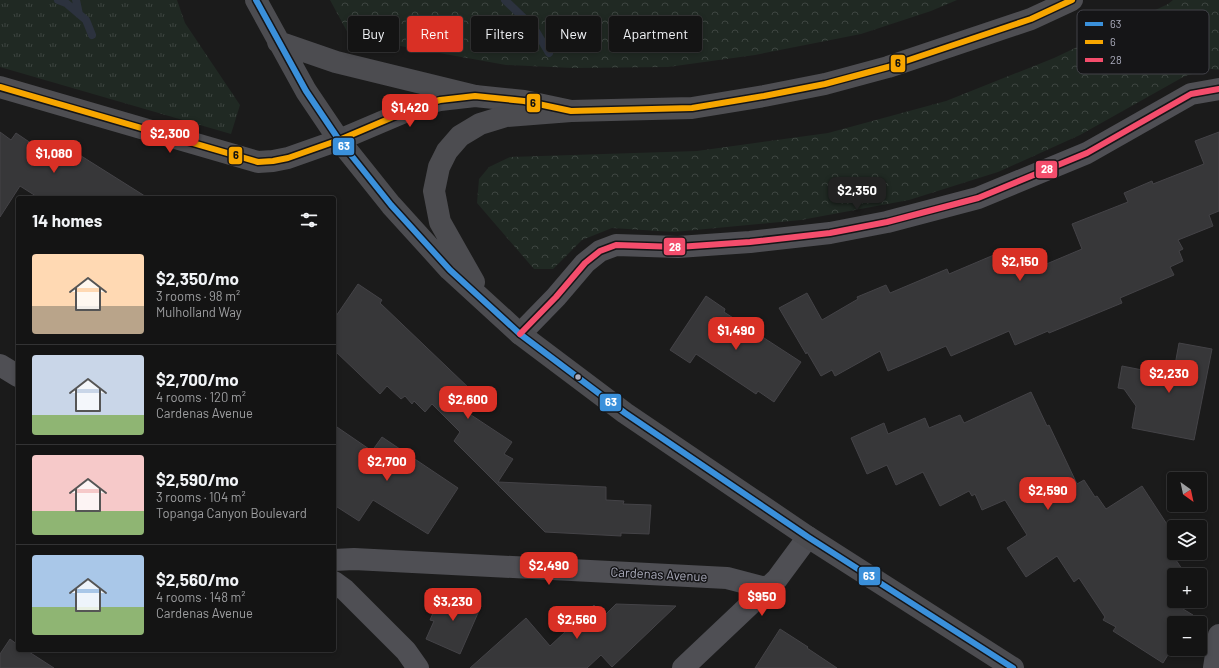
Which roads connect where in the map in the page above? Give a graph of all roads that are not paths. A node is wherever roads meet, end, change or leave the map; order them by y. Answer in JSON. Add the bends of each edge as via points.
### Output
{"nodes":[{"id":1,"x":256,"y":0,"type":"edge"},
{"id":2,"x":1048,"y":0,"type":"edge"},
{"id":3,"x":1072,"y":0,"type":"edge"},
{"id":4,"x":1031,"y":19,"type":"junction"},
{"id":5,"x":278,"y":42,"type":"junction"},
{"id":6,"x":0,"y":87,"type":"edge"},
{"id":7,"x":1219,"y":89,"type":"edge"},
{"id":8,"x":475,"y":96,"type":"junction"},
{"id":9,"x":571,"y":111,"type":"junction"},
{"id":10,"x":339,"y":140,"type":"junction"},
{"id":11,"x":487,"y":304,"type":"junction"},
{"id":12,"x":520,"y":334,"type":"junction"},
{"id":13,"x":0,"y":365,"type":"edge"},
{"id":14,"x":16,"y":375,"type":"edge"},
{"id":15,"x":808,"y":537,"type":"junction"},
{"id":16,"x":336,"y":560,"type":"edge"},
{"id":17,"x":336,"y":583,"type":"edge"},
{"id":18,"x":766,"y":588,"type":"junction"},
{"id":19,"x":1219,"y":635,"type":"edge"},
{"id":20,"x":418,"y":668,"type":"edge"},
{"id":21,"x":683,"y":668,"type":"edge"},
{"id":22,"x":1013,"y":668,"type":"edge"},
{"id":23,"x":1214,"y":668,"type":"edge"}],
"edges":[{"from":1,"to":5,"type":"main road"},
{"from":2,"to":4,"type":"street"},
{"from":3,"to":4,"type":"main road"},
{"from":4,"to":9,"type":"main road","via":[[888,67],[825,84],[692,108]]},
{"from":5,"to":8,"type":"main road","via":[[336,62]]},
{"from":5,"to":10,"type":"main road","via":[[306,91]]},
{"from":6,"to":10,"type":"main road","via":[[258,162],[288,158]]},
{"from":7,"to":12,"type":"street","via":[[1191,94],[1087,152],[978,198],[887,222],[830,234],[750,242],[678,246],[616,245],[600,251],[586,263]]},
{"from":8,"to":9,"type":"main road","via":[[524,101]]},
{"from":8,"to":10,"type":"main road","via":[[440,100],[419,106]]},
{"from":9,"to":11,"type":"main road","via":[[506,116],[480,124],[460,136],[447,151],[439,167],[434,191],[440,222]]},
{"from":10,"to":11,"type":"main road","via":[[391,205],[450,270]]},
{"from":11,"to":12,"type":"main road"},
{"from":12,"to":15,"type":"main road","via":[[625,413]]},
{"from":13,"to":14,"type":"street"},
{"from":15,"to":18,"type":"street","via":[[777,579]]},
{"from":15,"to":22,"type":"main road"},
{"from":16,"to":18,"type":"street","name":"Cardenas Avenue","via":[[727,578]]},
{"from":17,"to":20,"type":"street","via":[[406,651]]},
{"from":18,"to":21,"type":"street"},
{"from":19,"to":23,"type":"street"}]}
